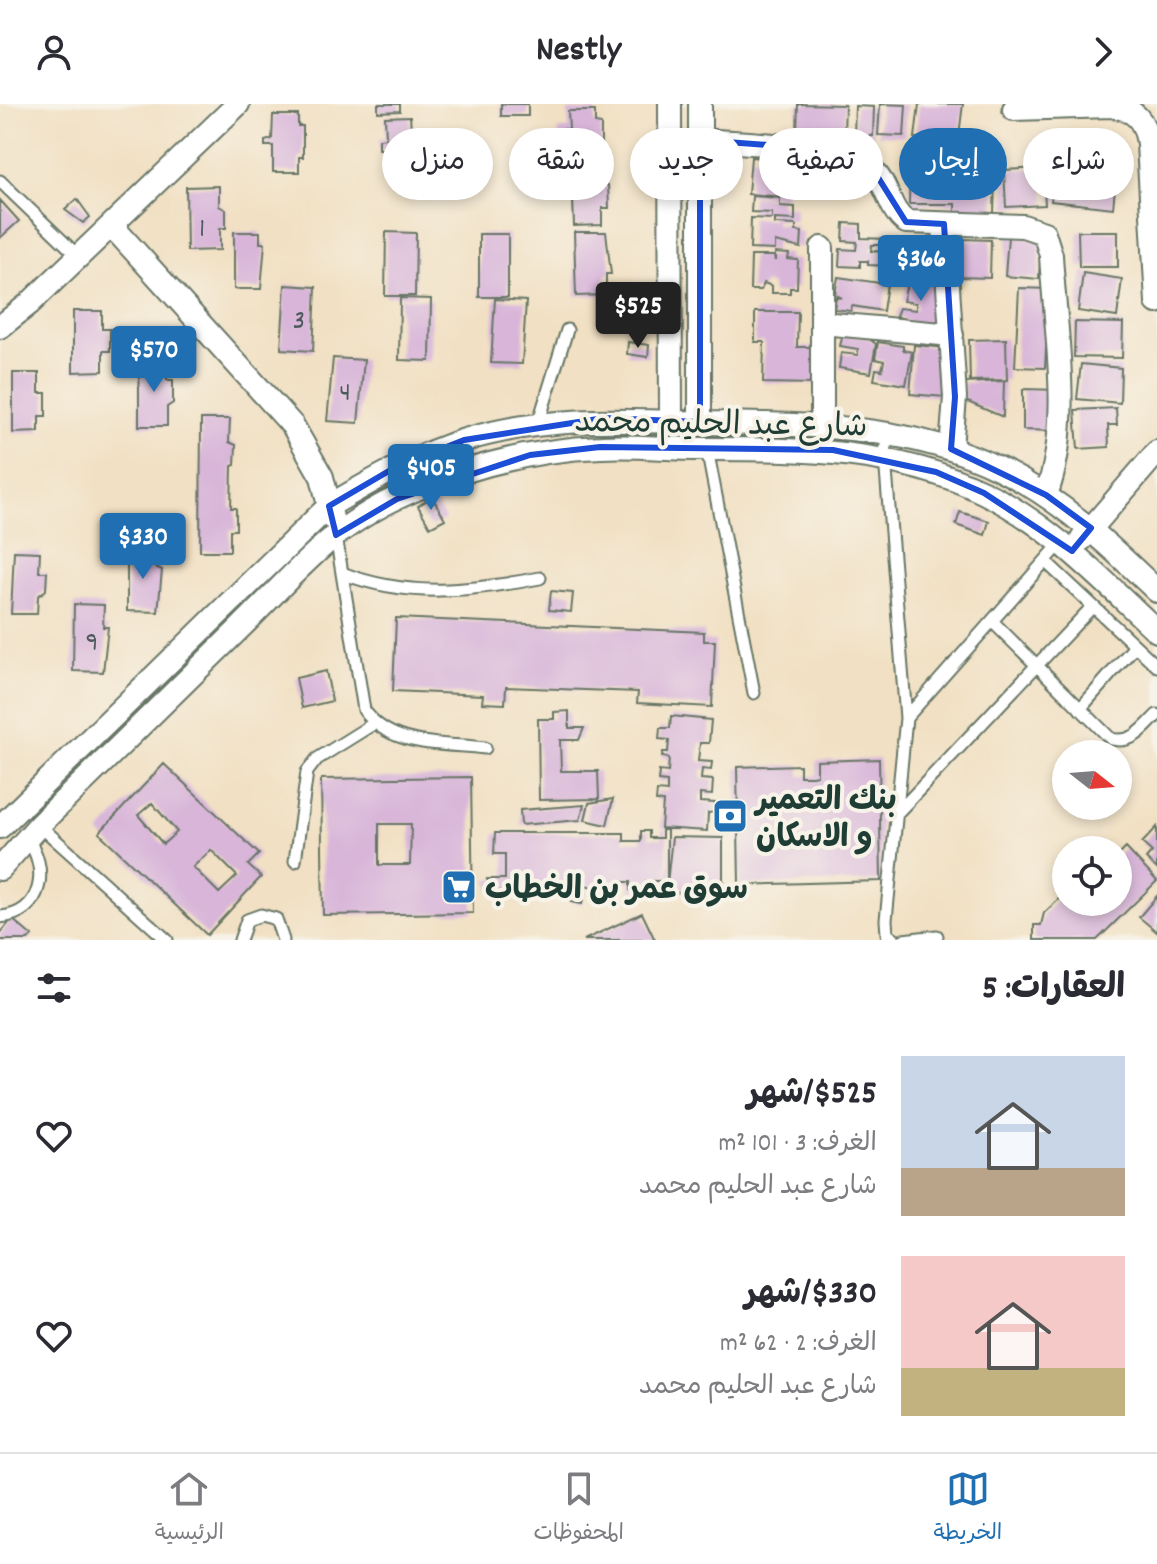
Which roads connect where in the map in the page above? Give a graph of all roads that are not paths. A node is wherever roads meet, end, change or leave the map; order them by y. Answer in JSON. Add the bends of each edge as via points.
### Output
{"nodes":[{"id":1,"x":238,"y":104,"type":"edge"},
{"id":2,"x":670,"y":104,"type":"edge"},
{"id":3,"x":700,"y":104,"type":"edge"},
{"id":4,"x":1014,"y":109,"type":"dead end"},
{"id":5,"x":700,"y":128,"type":"edge"},
{"id":6,"x":743,"y":143,"type":"edge"},
{"id":7,"x":0,"y":181,"type":"edge"},
{"id":8,"x":700,"y":200,"type":"edge"},
{"id":9,"x":944,"y":224,"type":"junction"},
{"id":10,"x":112,"y":226,"type":"junction"},
{"id":11,"x":822,"y":248,"type":"dead end"},
{"id":12,"x":79,"y":257,"type":"junction"},
{"id":13,"x":1157,"y":302,"type":"edge"},
{"id":14,"x":822,"y":323,"type":"junction"},
{"id":15,"x":0,"y":327,"type":"edge"},
{"id":16,"x":567,"y":330,"type":"dead end"},
{"id":17,"x":952,"y":335,"type":"junction"},
{"id":18,"x":671,"y":421,"type":"junction"},
{"id":19,"x":700,"y":422,"type":"junction"},
{"id":20,"x":538,"y":424,"type":"junction"},
{"id":21,"x":822,"y":426,"type":"junction"},
{"id":22,"x":887,"y":432,"type":"junction"},
{"id":23,"x":707,"y":449,"type":"junction"},
{"id":24,"x":951,"y":449,"type":"junction"},
{"id":25,"x":1157,"y":452,"type":"edge"},
{"id":26,"x":885,"y":458,"type":"junction"},
{"id":27,"x":1046,"y":495,"type":"junction"},
{"id":28,"x":329,"y":506,"type":"junction"},
{"id":29,"x":1091,"y":528,"type":"junction"},
{"id":30,"x":336,"y":535,"type":"junction"},
{"id":31,"x":1066,"y":547,"type":"junction"},
{"id":32,"x":1045,"y":561,"type":"junction"},
{"id":33,"x":342,"y":573,"type":"junction"},
{"id":34,"x":540,"y":578,"type":"dead end"},
{"id":35,"x":1157,"y":591,"type":"edge"},
{"id":36,"x":1093,"y":606,"type":"junction"},
{"id":37,"x":992,"y":621,"type":"junction"},
{"id":38,"x":1157,"y":631,"type":"edge"},
{"id":39,"x":1135,"y":646,"type":"junction"},
{"id":40,"x":1157,"y":666,"type":"edge"},
{"id":41,"x":1039,"y":668,"type":"junction"},
{"id":42,"x":754,"y":693,"type":"dead end"},
{"id":43,"x":1080,"y":709,"type":"junction"},
{"id":44,"x":1157,"y":715,"type":"edge"},
{"id":45,"x":906,"y":718,"type":"junction"},
{"id":46,"x":373,"y":724,"type":"junction"},
{"id":47,"x":485,"y":748,"type":"dead end"},
{"id":48,"x":899,"y":812,"type":"junction"},
{"id":49,"x":0,"y":827,"type":"edge"},
{"id":50,"x":33,"y":832,"type":"junction"},
{"id":51,"x":295,"y":861,"type":"dead end"},
{"id":52,"x":0,"y":869,"type":"edge"},
{"id":53,"x":0,"y":917,"type":"edge"},
{"id":54,"x":937,"y":936,"type":"dead end"},
{"id":55,"x":167,"y":940,"type":"edge"},
{"id":56,"x":240,"y":940,"type":"edge"},
{"id":57,"x":283,"y":940,"type":"edge"},
{"id":58,"x":895,"y":940,"type":"edge"},
{"id":59,"x":903,"y":940,"type":"edge"}],
"edges":[{"from":1,"to":10,"type":"street"},
{"from":2,"to":18,"type":"street"},
{"from":3,"to":5,"type":"street"},
{"from":4,"to":13,"type":"street","via":[[1111,106],[1139,116],[1148,144]]},
{"from":6,"to":9,"type":"street","via":[[794,147],[859,162],[874,171],[896,214],[906,222]]},
{"from":7,"to":12,"type":"lane"},
{"from":8,"to":19,"type":"street"},
{"from":9,"to":17,"type":"street"},
{"from":9,"to":27,"type":"street","via":[[1034,227],[1050,243],[1061,428]]},
{"from":10,"to":12,"type":"street"},
{"from":10,"to":28,"type":"street","via":[[293,426],[322,477]]},
{"from":11,"to":14,"type":"street"},
{"from":12,"to":15,"type":"street"},
{"from":14,"to":17,"type":"street"},
{"from":14,"to":21,"type":"street"},
{"from":16,"to":20,"type":"lane"},
{"from":17,"to":24,"type":"street"},
{"from":18,"to":19,"type":"street","name":"شارع عبد الحليم محمد"},
{"from":18,"to":20,"type":"street","name":"شارع عبد الحليم محمد","via":[[604,418]]},
{"from":19,"to":21,"type":"street","name":"شارع عبد الحليم محمد"},
{"from":20,"to":28,"type":"street","name":"شارع عبد الحليم محمد","via":[[464,440],[394,468]]},
{"from":21,"to":22,"type":"street","name":"شارع عبد الحليم محمد"},
{"from":22,"to":24,"type":"street","name":"شارع عبد الحليم محمد"},
{"from":22,"to":26,"type":"lane"},
{"from":23,"to":26,"type":"street","name":"شارع عبد الحليم محمد","via":[[833,450]]},
{"from":23,"to":30,"type":"street","name":"شارع عبد الحليم محمد","via":[[600,447],[530,455],[462,472]]},
{"from":23,"to":42,"type":"lane"},
{"from":24,"to":27,"type":"street","name":"شارع عبد الحليم محمد"},
{"from":25,"to":29,"type":"street"},
{"from":26,"to":31,"type":"street","name":"شارع عبد الحليم محمد","via":[[984,493]]},
{"from":26,"to":45,"type":"lane"},
{"from":27,"to":29,"type":"street","name":"شارع عبد الحليم محمد"},
{"from":28,"to":30,"type":"street"},
{"from":28,"to":49,"type":"street","name":"شارع عبد الحليم محمد"},
{"from":29,"to":31,"type":"street"},
{"from":29,"to":35,"type":"street","name":"شارع عبد الحليم محمد"},
{"from":30,"to":33,"type":"lane"},
{"from":30,"to":50,"type":"street","name":"شارع عبد الحليم محمد"},
{"from":31,"to":32,"type":"lane"},
{"from":31,"to":38,"type":"street","name":"شارع عبد الحليم محمد"},
{"from":32,"to":36,"type":"lane"},
{"from":32,"to":37,"type":"lane"},
{"from":33,"to":34,"type":"lane","via":[[418,592],[478,590]]},
{"from":33,"to":46,"type":"lane","via":[[364,710]]},
{"from":36,"to":39,"type":"lane"},
{"from":36,"to":41,"type":"lane"},
{"from":37,"to":41,"type":"lane"},
{"from":37,"to":45,"type":"lane"},
{"from":39,"to":40,"type":"lane"},
{"from":39,"to":43,"type":"lane"},
{"from":41,"to":43,"type":"lane"},
{"from":41,"to":48,"type":"lane"},
{"from":43,"to":44,"type":"lane","via":[[1111,739],[1122,741],[1133,738]]},
{"from":45,"to":48,"type":"lane"},
{"from":46,"to":47,"type":"lane","via":[[404,739]]},
{"from":46,"to":51,"type":"lane","via":[[317,759],[307,772]]},
{"from":48,"to":58,"type":"lane","via":[[886,920],[887,934]]},
{"from":50,"to":52,"type":"street","name":"شارع عبد الحليم محمد"},
{"from":50,"to":53,"type":"lane","via":[[40,884],[21,910]]},
{"from":50,"to":55,"type":"lane"},
{"from":54,"to":59,"type":"lane"},
{"from":56,"to":57,"type":"lane","via":[[247,920],[261,915],[276,919]]}]}
